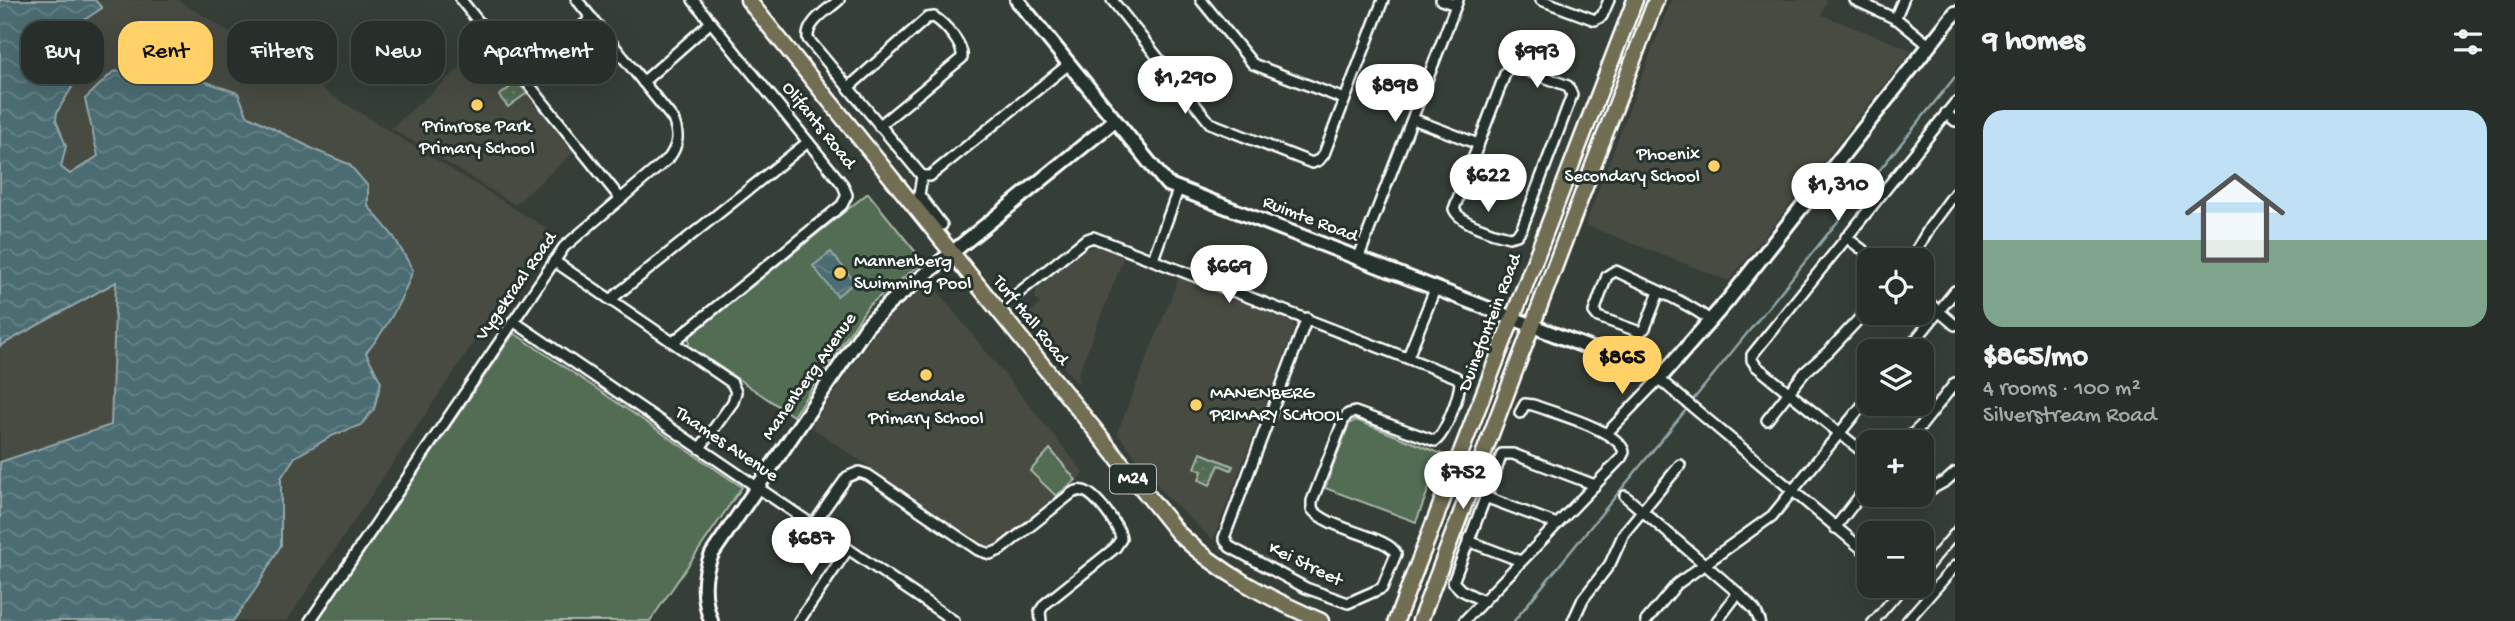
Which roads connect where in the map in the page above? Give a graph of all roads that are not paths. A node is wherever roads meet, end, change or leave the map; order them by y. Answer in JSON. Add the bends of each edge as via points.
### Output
{"nodes":[{"id":1,"x":461,"y":0,"type":"edge"},
{"id":2,"x":577,"y":0,"type":"edge"},
{"id":3,"x":693,"y":0,"type":"edge"},
{"id":4,"x":748,"y":0,"type":"edge"},
{"id":5,"x":839,"y":0,"type":"edge"},
{"id":6,"x":1017,"y":0,"type":"edge"},
{"id":7,"x":1112,"y":0,"type":"edge"},
{"id":8,"x":1201,"y":0,"type":"edge"},
{"id":9,"x":1383,"y":0,"type":"edge"},
{"id":10,"x":1441,"y":0,"type":"edge"},
{"id":11,"x":1541,"y":0,"type":"edge"},
{"id":12,"x":1609,"y":0,"type":"edge"},
{"id":13,"x":1635,"y":0,"type":"edge"},
{"id":14,"x":1656,"y":0,"type":"edge"},
{"id":15,"x":1855,"y":0,"type":"edge"},
{"id":16,"x":1903,"y":0,"type":"edge"},
{"id":17,"x":1457,"y":3,"type":"edge"},
{"id":18,"x":1955,"y":13,"type":"edge"},
{"id":19,"x":592,"y":18,"type":"junction"},
{"id":20,"x":1895,"y":19,"type":"junction"},
{"id":21,"x":478,"y":21,"type":"edge"},
{"id":22,"x":588,"y":21,"type":"edge"},
{"id":23,"x":711,"y":22,"type":"junction"},
{"id":24,"x":1930,"y":46,"type":"junction"},
{"id":25,"x":1069,"y":64,"type":"junction"},
{"id":26,"x":643,"y":82,"type":"junction"},
{"id":27,"x":528,"y":84,"type":"edge"},
{"id":28,"x":849,"y":87,"type":"junction"},
{"id":29,"x":1344,"y":99,"type":"junction"},
{"id":30,"x":1955,"y":103,"type":"edge"},
{"id":31,"x":1946,"y":113,"type":"junction"},
{"id":32,"x":1413,"y":119,"type":"junction"},
{"id":33,"x":1114,"y":121,"type":"junction"},
{"id":34,"x":1955,"y":121,"type":"edge"},
{"id":35,"x":880,"y":126,"type":"junction"},
{"id":36,"x":808,"y":142,"type":"junction"},
{"id":37,"x":1478,"y":144,"type":"junction"},
{"id":38,"x":922,"y":176,"type":"junction"},
{"id":39,"x":1178,"y":190,"type":"junction"},
{"id":40,"x":1955,"y":193,"type":"edge"},
{"id":41,"x":620,"y":198,"type":"junction"},
{"id":42,"x":942,"y":225,"type":"dead end"},
{"id":43,"x":1846,"y":237,"type":"junction"},
{"id":44,"x":1860,"y":248,"type":"edge"},
{"id":45,"x":1918,"y":248,"type":"edge"},
{"id":46,"x":951,"y":254,"type":"junction"},
{"id":47,"x":1153,"y":259,"type":"junction"},
{"id":48,"x":1358,"y":259,"type":"junction"},
{"id":49,"x":554,"y":261,"type":"junction"},
{"id":50,"x":1435,"y":289,"type":"junction"},
{"id":51,"x":1955,"y":291,"type":"edge"},
{"id":52,"x":1659,"y":292,"type":"junction"},
{"id":53,"x":1016,"y":295,"type":"dead end"},
{"id":54,"x":610,"y":300,"type":"junction"},
{"id":55,"x":1934,"y":308,"type":"edge"},
{"id":56,"x":1938,"y":312,"type":"junction"},
{"id":57,"x":1307,"y":318,"type":"junction"},
{"id":58,"x":1513,"y":318,"type":"junction"},
{"id":59,"x":513,"y":321,"type":"junction"},
{"id":60,"x":1711,"y":321,"type":"junction"},
{"id":61,"x":1857,"y":321,"type":"edge"},
{"id":62,"x":1955,"y":325,"type":"edge"},
{"id":63,"x":1531,"y":326,"type":"junction"},
{"id":64,"x":1916,"y":339,"type":"edge"},
{"id":65,"x":673,"y":342,"type":"junction"},
{"id":66,"x":1408,"y":357,"type":"junction"},
{"id":67,"x":1659,"y":379,"type":"junction"},
{"id":68,"x":1955,"y":383,"type":"edge"},
{"id":69,"x":1789,"y":393,"type":"junction"},
{"id":70,"x":1857,"y":412,"type":"edge"},
{"id":71,"x":1520,"y":413,"type":"dead end"},
{"id":72,"x":1767,"y":420,"type":"dead end"},
{"id":73,"x":1917,"y":430,"type":"edge"},
{"id":74,"x":1607,"y":433,"type":"junction"},
{"id":75,"x":1840,"y":434,"type":"junction"},
{"id":76,"x":1857,"y":447,"type":"edge"},
{"id":77,"x":700,"y":448,"type":"junction"},
{"id":78,"x":1680,"y":465,"type":"dead end"},
{"id":79,"x":1955,"y":473,"type":"edge"},
{"id":80,"x":1595,"y":485,"type":"junction"},
{"id":81,"x":757,"y":487,"type":"junction"},
{"id":82,"x":1934,"y":488,"type":"edge"},
{"id":83,"x":1792,"y":492,"type":"junction"},
{"id":84,"x":1625,"y":496,"type":"dead end"},
{"id":85,"x":1485,"y":497,"type":"junction"},
{"id":86,"x":1857,"y":500,"type":"edge"},
{"id":87,"x":1642,"y":510,"type":"junction"},
{"id":88,"x":1557,"y":524,"type":"junction"},
{"id":89,"x":813,"y":525,"type":"junction"},
{"id":90,"x":1835,"y":528,"type":"junction"},
{"id":91,"x":1468,"y":541,"type":"junction"},
{"id":92,"x":1857,"y":545,"type":"edge"},
{"id":93,"x":848,"y":549,"type":"junction"},
{"id":94,"x":1521,"y":561,"type":"junction"},
{"id":95,"x":1705,"y":563,"type":"junction"},
{"id":96,"x":1955,"y":566,"type":"edge"},
{"id":97,"x":1738,"y":593,"type":"junction"},
{"id":98,"x":1483,"y":601,"type":"junction"},
{"id":99,"x":939,"y":617,"type":"edge"},
{"id":100,"x":1911,"y":620,"type":"edge"},
{"id":101,"x":310,"y":621,"type":"edge"},
{"id":102,"x":711,"y":621,"type":"edge"},
{"id":103,"x":799,"y":621,"type":"edge"},
{"id":104,"x":954,"y":621,"type":"edge"},
{"id":105,"x":1041,"y":621,"type":"edge"},
{"id":106,"x":1321,"y":621,"type":"edge"},
{"id":107,"x":1396,"y":621,"type":"edge"},
{"id":108,"x":1420,"y":621,"type":"edge"},
{"id":109,"x":1464,"y":621,"type":"edge"},
{"id":110,"x":1573,"y":621,"type":"edge"},
{"id":111,"x":1646,"y":621,"type":"edge"},
{"id":112,"x":1717,"y":621,"type":"edge"},
{"id":113,"x":1760,"y":621,"type":"edge"}],
"edges":[{"from":1,"to":21,"type":"street"},
{"from":2,"to":19,"type":"street","name":"Vygekraal Road"},
{"from":3,"to":23,"type":"street","name":"Olifants Road"},
{"from":4,"to":46,"type":"main road","name":"Turf Hall Road","number":"M24"},
{"from":5,"to":28,"type":"street","via":[[811,25],[807,36]]},
{"from":6,"to":25,"type":"street","name":"Ruimte Road"},
{"from":7,"to":29,"type":"street","via":[[1214,125],[1312,163],[1324,154]]},
{"from":8,"to":29,"type":"street","via":[[1253,64]]},
{"from":9,"to":29,"type":"street"},
{"from":10,"to":17,"type":"street"},
{"from":11,"to":12,"type":"street","via":[[1595,20]]},
{"from":13,"to":58,"type":"main road","name":"Duinefontein Road"},
{"from":14,"to":63,"type":"main road","name":"Duinefontein Road"},
{"from":15,"to":20,"type":"street"},
{"from":16,"to":20,"type":"street"},
{"from":17,"to":32,"type":"street"},
{"from":18,"to":24,"type":"street"},
{"from":19,"to":22,"type":"street"},
{"from":19,"to":26,"type":"street","name":"Vygekraal Road"},
{"from":20,"to":24,"type":"street"},
{"from":23,"to":26,"type":"street"},
{"from":23,"to":36,"type":"street","name":"Olifants Road"},
{"from":24,"to":60,"type":"street"},
{"from":25,"to":33,"type":"street","name":"Ruimte Road"},
{"from":25,"to":38,"type":"street","via":[[930,176]]},
{"from":26,"to":41,"type":"street","name":"Vygekraal Road","via":[[673,119],[678,141],[669,159]]},
{"from":27,"to":41,"type":"street"},
{"from":28,"to":35,"type":"street"},
{"from":28,"to":35,"type":"street","via":[[925,19],[934,17],[941,22],[962,51],[962,58]]},
{"from":30,"to":31,"type":"street"},
{"from":31,"to":34,"type":"street"},
{"from":31,"to":43,"type":"street"},
{"from":32,"to":37,"type":"street"},
{"from":32,"to":48,"type":"street"},
{"from":33,"to":39,"type":"street","name":"Ruimte Road","via":[[1161,179]]},
{"from":33,"to":46,"type":"street","name":"Manenberg Avenue"},
{"from":35,"to":38,"type":"street"},
{"from":36,"to":54,"type":"street"},
{"from":36,"to":65,"type":"street","name":"Olifants Road","via":[[843,185],[845,200]]},
{"from":37,"to":37,"type":"street","via":[[1511,67],[1570,89],[1566,112],[1522,228],[1514,237],[1455,214]]},
{"from":38,"to":42,"type":"street","via":[[919,195]]},
{"from":39,"to":47,"type":"street"},
{"from":39,"to":48,"type":"street","name":"Ruimte Road"},
{"from":40,"to":45,"type":"street"},
{"from":41,"to":49,"type":"street","name":"Vygekraal Road","via":[[574,236]]},
{"from":43,"to":44,"type":"street"},
{"from":43,"to":69,"type":"street","via":[[1754,352],[1753,363]]},
{"from":46,"to":81,"type":"street","name":"Manenberg Avenue","via":[[867,326]]},
{"from":46,"to":106,"type":"main road","name":"Turf Hall Road","number":"M24","via":[[1178,533],[1237,580]]},
{"from":47,"to":53,"type":"street","via":[[1088,238]]},
{"from":47,"to":57,"type":"street"},
{"from":48,"to":50,"type":"street","name":"Ruimte Road"},
{"from":49,"to":54,"type":"street"},
{"from":49,"to":59,"type":"street","name":"Vygekraal Road"},
{"from":50,"to":58,"type":"street","name":"Ruimte Road"},
{"from":50,"to":66,"type":"street"},
{"from":51,"to":56,"type":"street"},
{"from":52,"to":52,"type":"street","via":[[1640,332],[1595,314],[1612,272]]},
{"from":52,"to":60,"type":"street"},
{"from":54,"to":65,"type":"street"},
{"from":55,"to":56,"type":"street"},
{"from":56,"to":62,"type":"street"},
{"from":56,"to":64,"type":"street"},
{"from":57,"to":66,"type":"street"},
{"from":57,"to":66,"type":"street","name":"Kei Street","via":[[1224,538],[1230,547],[1341,602],[1353,602],[1382,588],[1395,556],[1391,546],[1338,526],[1312,509],[1346,416],[1355,412],[1435,441],[1443,433],[1459,390],[1460,381],[1451,373]]},
{"from":58,"to":63,"type":"street","name":"Ruimte Road"},
{"from":58,"to":107,"type":"main road","name":"Duinefontein Road"},
{"from":59,"to":77,"type":"street","name":"Thames Avenue"},
{"from":59,"to":101,"type":"street","name":"Vygekraal Road"},
{"from":60,"to":67,"type":"street"},
{"from":61,"to":69,"type":"street"},
{"from":63,"to":67,"type":"street","name":"Ruimte Road"},
{"from":63,"to":108,"type":"main road","name":"Duinefontein Road"},
{"from":65,"to":77,"type":"street","via":[[735,389],[733,402]]},
{"from":67,"to":74,"type":"street"},
{"from":67,"to":83,"type":"street"},
{"from":68,"to":73,"type":"street"},
{"from":69,"to":72,"type":"street"},
{"from":69,"to":75,"type":"street"},
{"from":70,"to":75,"type":"street"},
{"from":71,"to":74,"type":"street","via":[[1528,404]]},
{"from":74,"to":80,"type":"street","via":[[1624,452]]},
{"from":75,"to":76,"type":"street"},
{"from":75,"to":83,"type":"street"},
{"from":77,"to":81,"type":"street","name":"Thames Avenue"},
{"from":78,"to":87,"type":"street"},
{"from":79,"to":82,"type":"street"},
{"from":80,"to":85,"type":"street","via":[[1505,452]]},
{"from":80,"to":88,"type":"street"},
{"from":81,"to":89,"type":"street","name":"Thames Avenue"},
{"from":81,"to":102,"type":"street","name":"Manenberg Avenue","via":[[709,559],[704,587]]},
{"from":83,"to":90,"type":"street"},
{"from":83,"to":95,"type":"street","via":[[1766,522]]},
{"from":84,"to":87,"type":"street"},
{"from":85,"to":88,"type":"street"},
{"from":85,"to":91,"type":"street"},
{"from":86,"to":90,"type":"street"},
{"from":87,"to":95,"type":"street"},
{"from":87,"to":110,"type":"street","via":[[1620,538],[1610,564],[1583,598]]},
{"from":88,"to":94,"type":"street"},
{"from":89,"to":93,"type":"street","name":"Thames Avenue"},
{"from":89,"to":105,"type":"street","via":[[847,477],[859,472],[990,554],[1072,493],[1087,492],[1117,526],[1121,539],[1045,604]]},
{"from":90,"to":92,"type":"street"},
{"from":91,"to":94,"type":"street"},
{"from":91,"to":98,"type":"street","via":[[1453,582]]},
{"from":93,"to":99,"type":"street","name":"Thames Avenue"},
{"from":93,"to":103,"type":"street"},
{"from":94,"to":98,"type":"street"},
{"from":95,"to":97,"type":"street"},
{"from":95,"to":111,"type":"street","via":[[1677,584]]},
{"from":96,"to":100,"type":"street"},
{"from":97,"to":112,"type":"street"},
{"from":97,"to":113,"type":"street"},
{"from":98,"to":109,"type":"street"},
{"from":99,"to":104,"type":"street","name":"Thames Avenue"}]}
